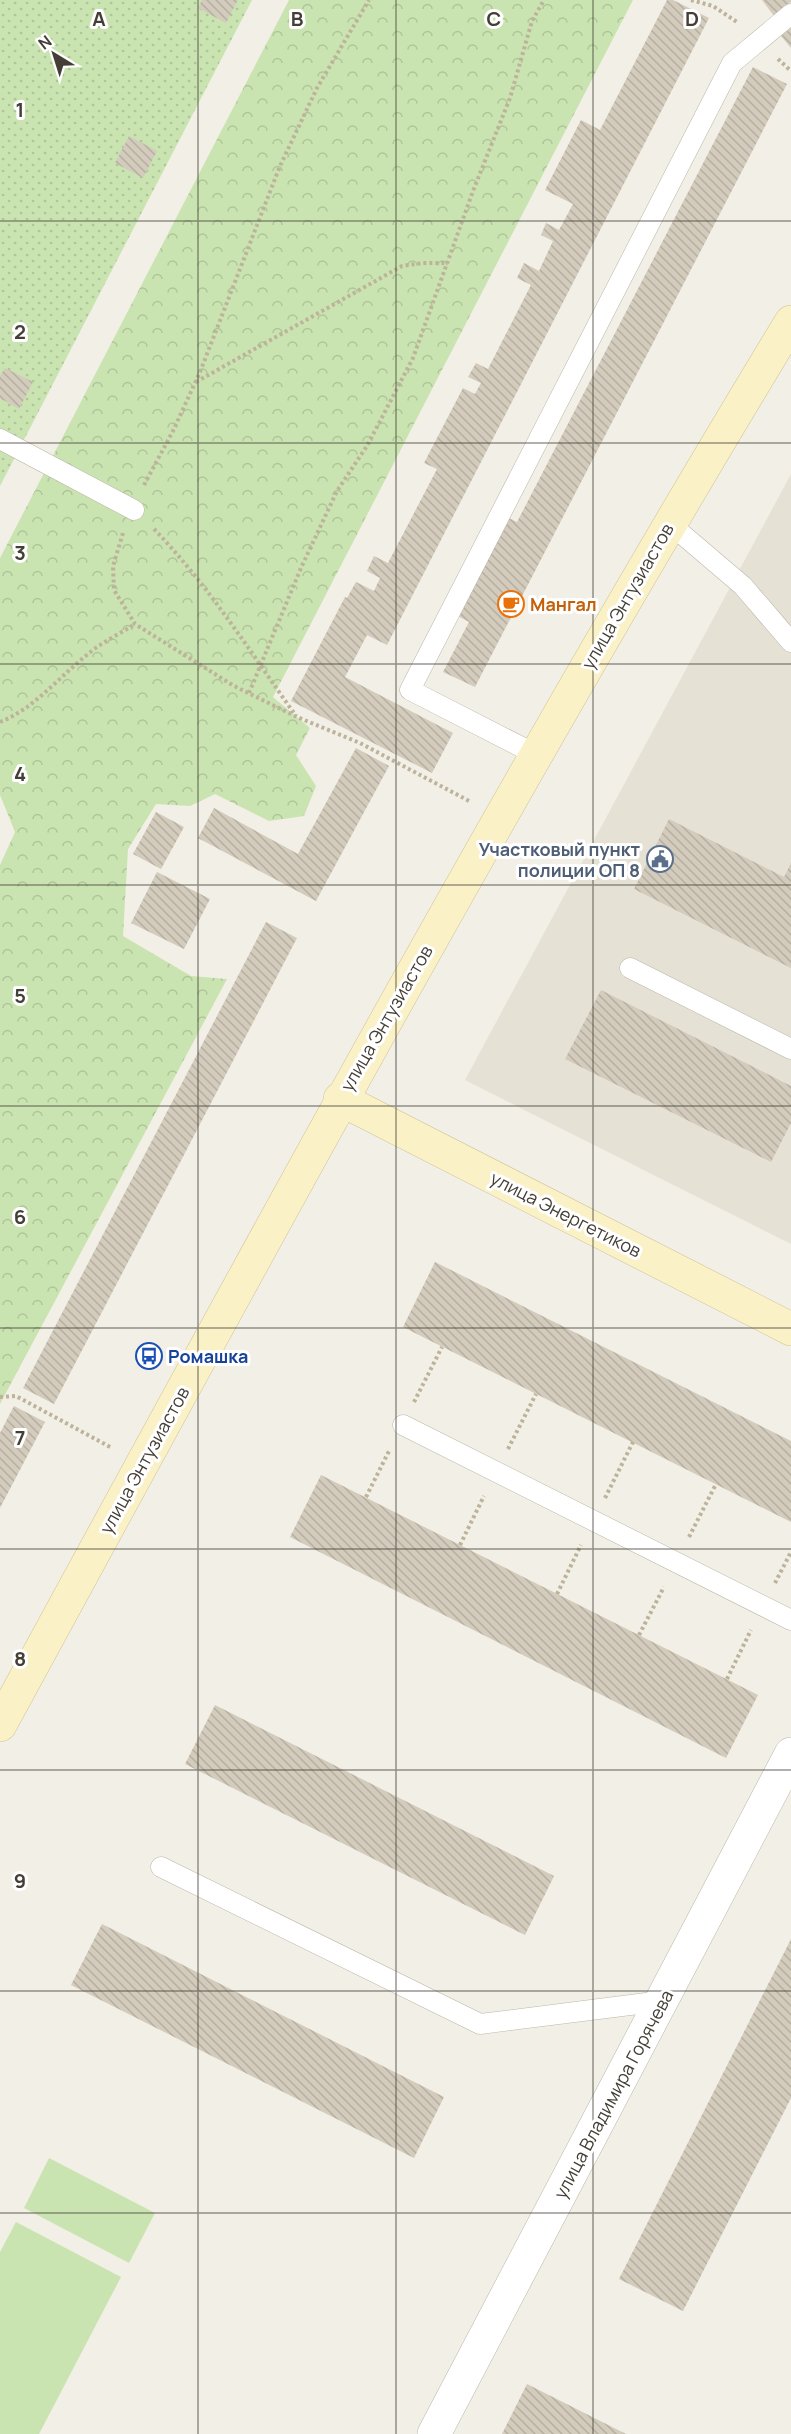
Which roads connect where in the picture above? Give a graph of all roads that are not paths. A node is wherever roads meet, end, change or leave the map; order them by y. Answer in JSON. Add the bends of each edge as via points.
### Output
{"nodes":[{"id":1,"x":791,"y":14,"type":"edge"},
{"id":2,"x":791,"y":322,"type":"edge"},
{"id":3,"x":0,"y":439,"type":"edge"},
{"id":4,"x":134,"y":510,"type":"road end"},
{"id":5,"x":669,"y":523,"type":"junction"},
{"id":6,"x":791,"y":642,"type":"edge"},
{"id":7,"x":537,"y":755,"type":"junction"},
{"id":8,"x":630,"y":968,"type":"dead end"},
{"id":9,"x":791,"y":1049,"type":"edge"},
{"id":10,"x":340,"y":1099,"type":"junction"},
{"id":11,"x":791,"y":1329,"type":"edge"},
{"id":12,"x":403,"y":1425,"type":"dead end"},
{"id":13,"x":791,"y":1620,"type":"edge"},
{"id":14,"x":0,"y":1725,"type":"edge"},
{"id":15,"x":791,"y":1754,"type":"edge"},
{"id":16,"x":161,"y":1867,"type":"dead end"},
{"id":17,"x":662,"y":2001,"type":"junction"},
{"id":18,"x":434,"y":2434,"type":"edge"}],
"edges":[{"from":1,"to":7,"type":"lane","via":[[732,63],[410,690]]},
{"from":2,"to":5,"type":"main road","name":"улица Энтузиастов"},
{"from":3,"to":4,"type":"lane"},
{"from":5,"to":6,"type":"lane","via":[[742,586]]},
{"from":5,"to":7,"type":"main road","name":"улица Энтузиастов"},
{"from":7,"to":10,"type":"main road","name":"улица Энтузиастов"},
{"from":8,"to":9,"type":"lane"},
{"from":10,"to":11,"type":"main road","name":"улица Энергетиков"},
{"from":10,"to":14,"type":"main road","name":"улица Энтузиастов"},
{"from":12,"to":13,"type":"lane"},
{"from":15,"to":17,"type":"street","name":"улица Владимира Горячева"},
{"from":16,"to":17,"type":"lane","via":[[480,2024]]},
{"from":17,"to":18,"type":"street","name":"улица Владимира Горячева"}]}
